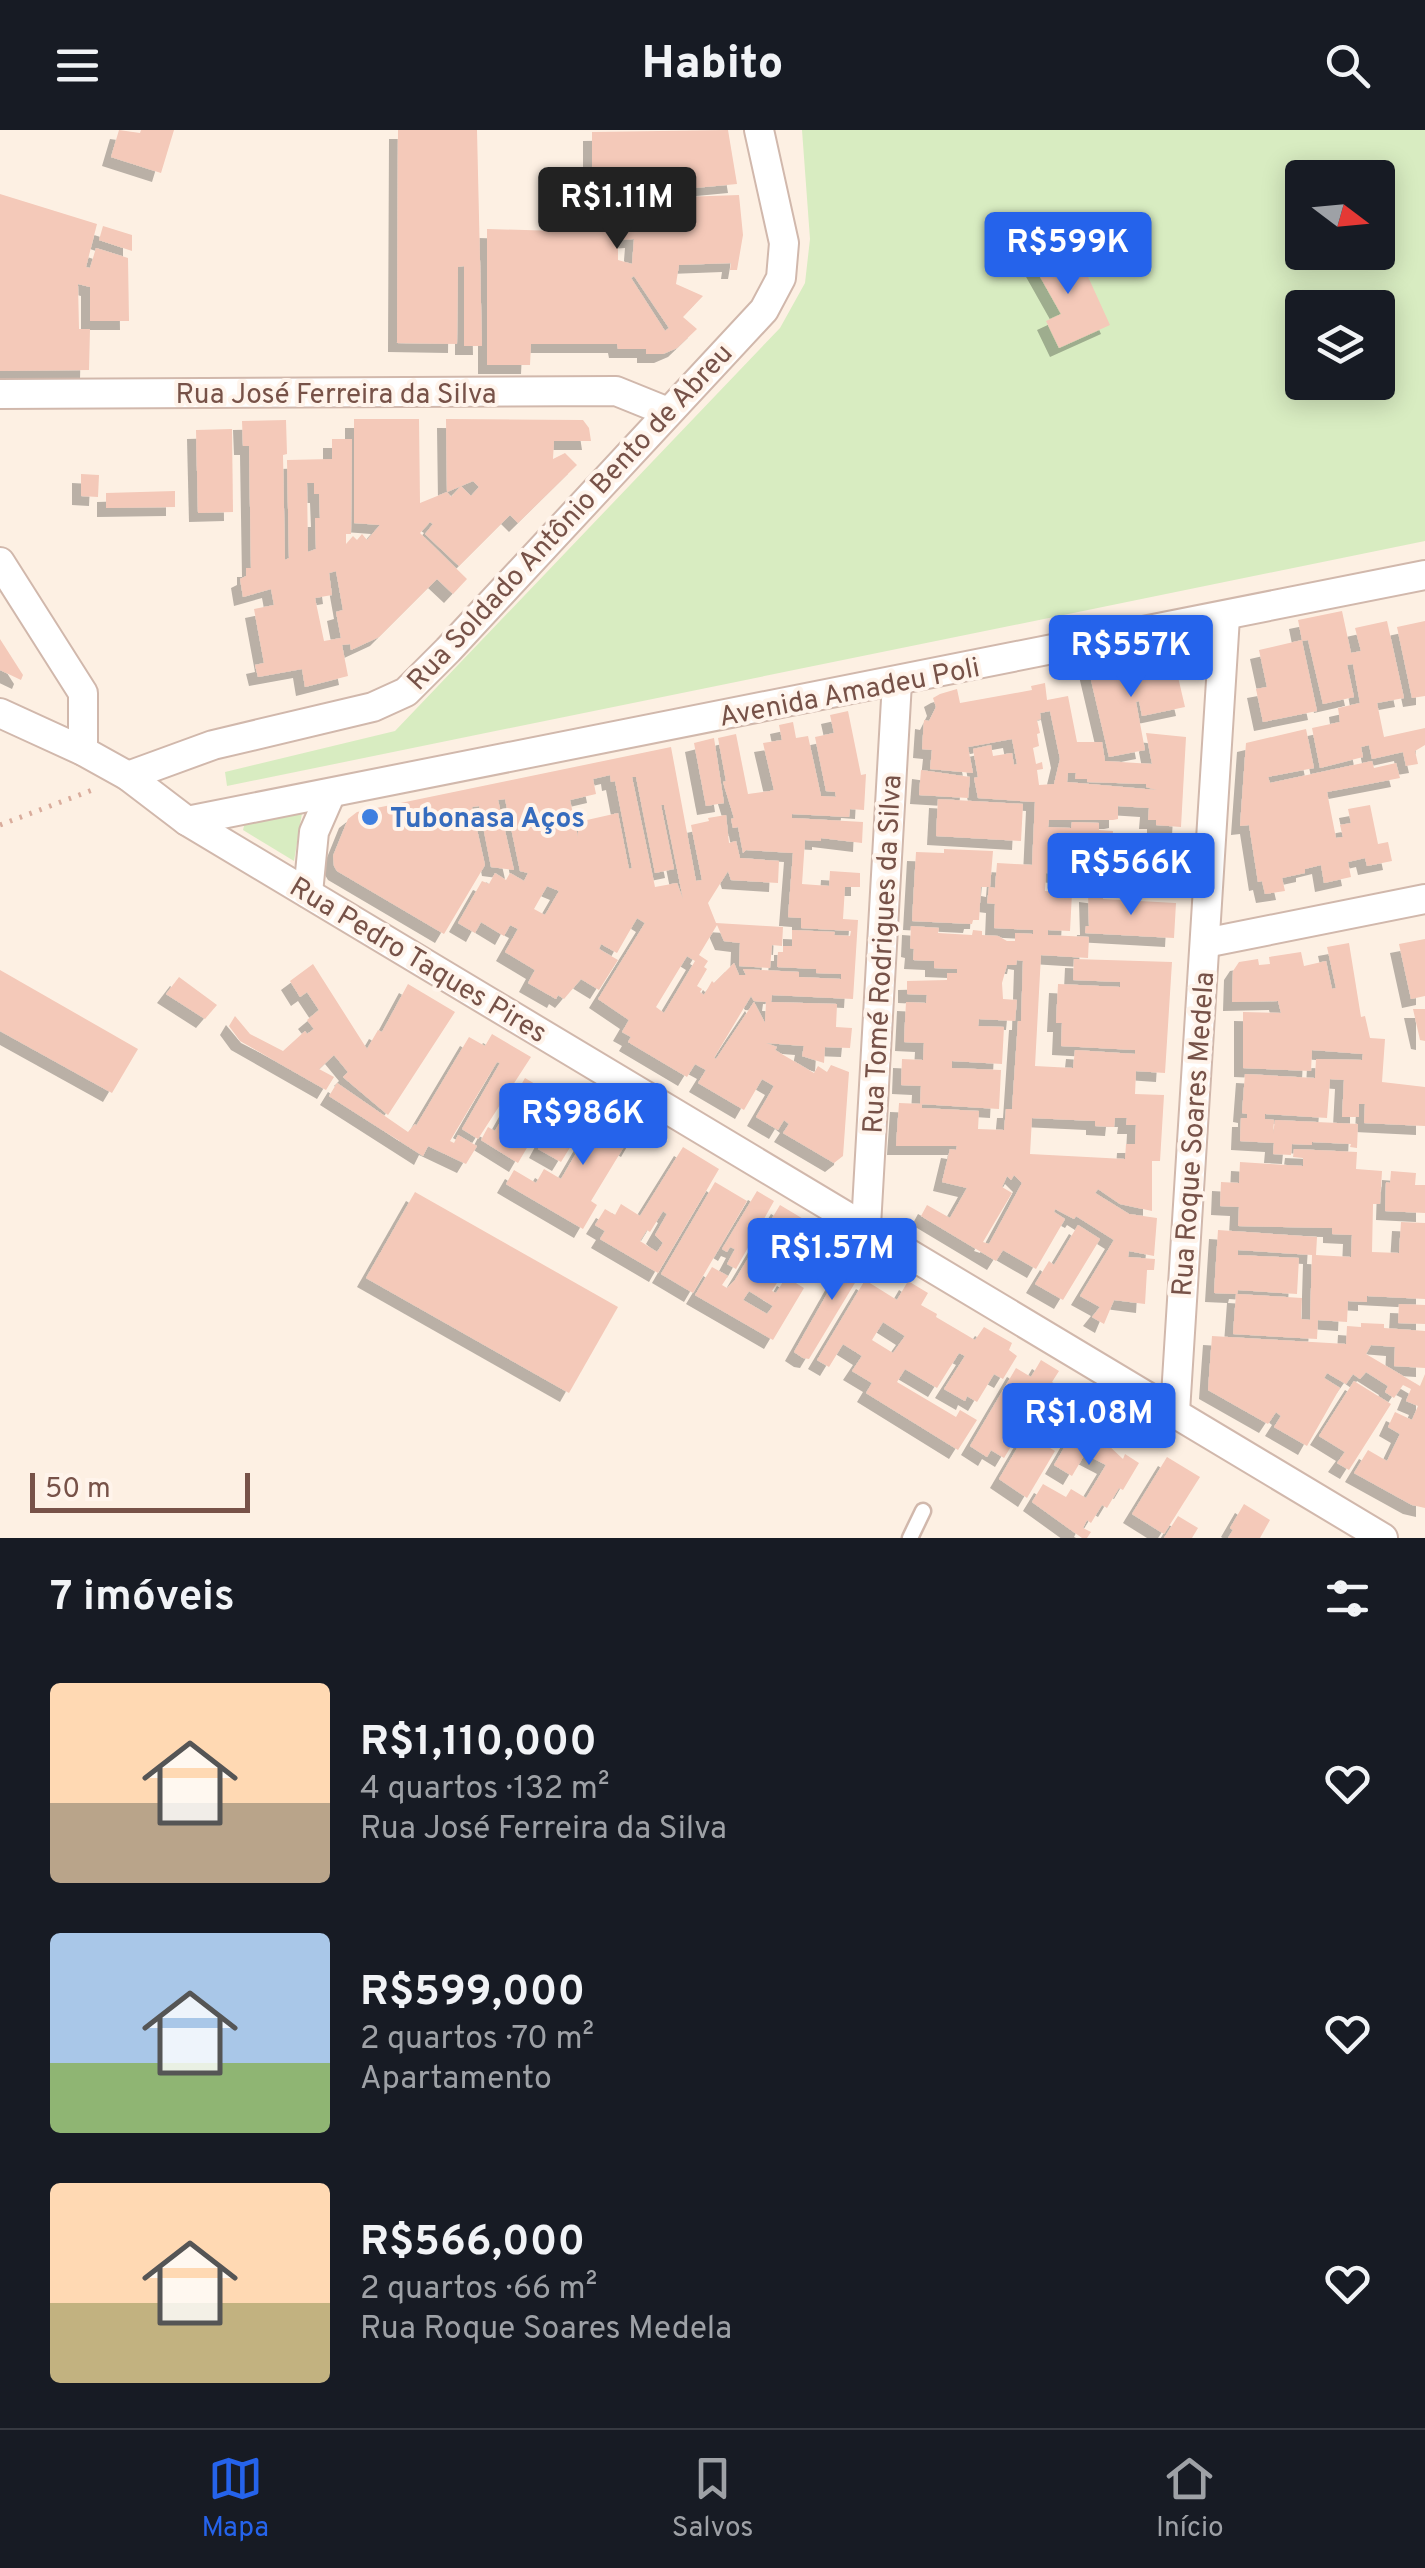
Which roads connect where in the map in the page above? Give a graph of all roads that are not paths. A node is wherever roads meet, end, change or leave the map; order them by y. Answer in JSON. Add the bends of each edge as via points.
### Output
{"nodes":[{"id":1,"x":760,"y":130,"type":"edge"},
{"id":2,"x":0,"y":394,"type":"edge"},
{"id":3,"x":668,"y":412,"type":"junction"},
{"id":4,"x":0,"y":562,"type":"edge"},
{"id":5,"x":1425,"y":575,"type":"edge"},
{"id":6,"x":1225,"y":617,"type":"junction"},
{"id":7,"x":896,"y":682,"type":"junction"},
{"id":8,"x":0,"y":713,"type":"edge"},
{"id":9,"x":83,"y":751,"type":"junction"},
{"id":10,"x":128,"y":776,"type":"junction"},
{"id":11,"x":331,"y":793,"type":"junction"},
{"id":12,"x":188,"y":821,"type":"junction"},
{"id":13,"x":308,"y":893,"type":"junction"},
{"id":14,"x":1425,"y":899,"type":"edge"},
{"id":15,"x":1205,"y":943,"type":"junction"},
{"id":16,"x":866,"y":1226,"type":"junction"},
{"id":17,"x":1175,"y":1412,"type":"junction"},
{"id":18,"x":923,"y":1511,"type":"dead end"},
{"id":19,"x":910,"y":1538,"type":"edge"},
{"id":20,"x":1384,"y":1538,"type":"edge"}],
"edges":[{"from":1,"to":3,"type":"street","name":"Rua Soldado Antônio Bento de Abreu","via":[[784,243],[781,278],[764,310]]},
{"from":2,"to":3,"type":"street","name":"Rua José Ferreira da Silva","via":[[616,392]]},
{"from":3,"to":10,"type":"street","name":"Rua Soldado Antônio Bento de Abreu","via":[[406,692],[373,707],[213,744]]},
{"from":4,"to":9,"type":"street","via":[[84,693]]},
{"from":5,"to":6,"type":"street","name":"Avenida Amadeu Poli"},
{"from":6,"to":7,"type":"street","name":"Avenida Amadeu Poli"},
{"from":6,"to":15,"type":"street","name":"Rua Roque Soares Medela"},
{"from":7,"to":11,"type":"street","name":"Avenida Amadeu Poli"},
{"from":7,"to":16,"type":"street","name":"Rua Tomé Rodrigues da Silva"},
{"from":8,"to":9,"type":"street","name":"Rua Pedro Taques Pires"},
{"from":9,"to":10,"type":"street","name":"Rua Pedro Taques Pires"},
{"from":10,"to":12,"type":"street","name":"Rua Pedro Taques Pires"},
{"from":11,"to":12,"type":"street","name":"Avenida Amadeu Poli"},
{"from":11,"to":13,"type":"street","via":[[314,832]]},
{"from":12,"to":13,"type":"street","name":"Rua Pedro Taques Pires"},
{"from":13,"to":16,"type":"street","name":"Rua Pedro Taques Pires"},
{"from":14,"to":15,"type":"street"},
{"from":15,"to":17,"type":"street","name":"Rua Roque Soares Medela"},
{"from":16,"to":17,"type":"street","name":"Rua Pedro Taques Pires"},
{"from":17,"to":20,"type":"street","name":"Rua Pedro Taques Pires"},
{"from":18,"to":19,"type":"lane"}]}
